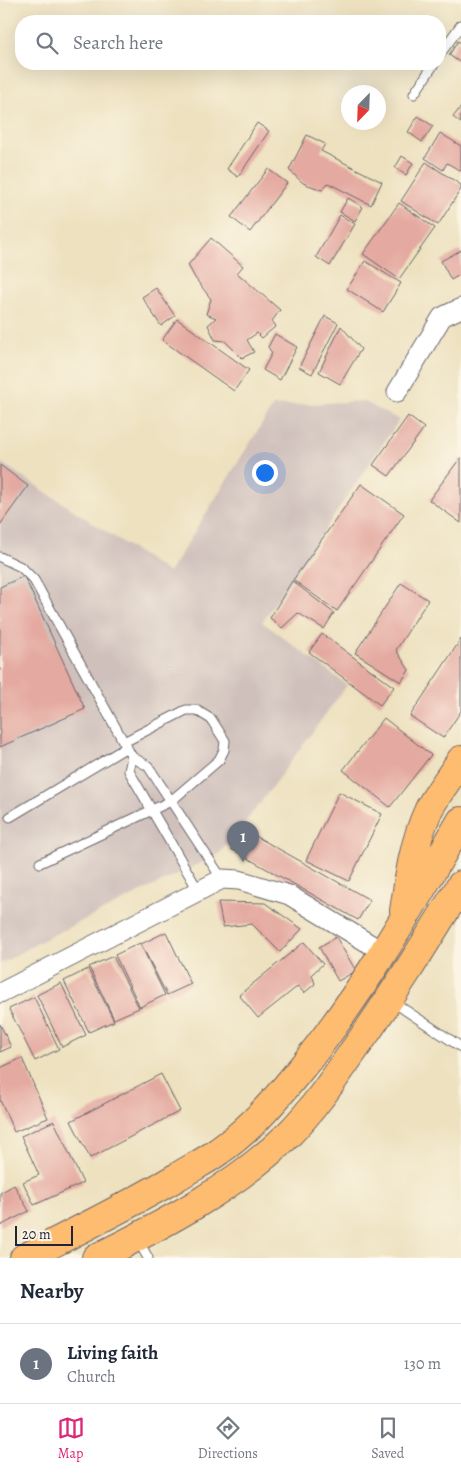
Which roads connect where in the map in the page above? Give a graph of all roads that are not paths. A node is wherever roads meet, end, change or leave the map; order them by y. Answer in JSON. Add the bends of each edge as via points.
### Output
{"nodes":[{"id":1,"x":461,"y":25,"type":"edge"},
{"id":2,"x":446,"y":46,"type":"edge"},
{"id":3,"x":430,"y":70,"type":"edge"},
{"id":4,"x":414,"y":94,"type":"dead end"},
{"id":5,"x":461,"y":308,"type":"edge"},
{"id":6,"x":397,"y":392,"type":"dead end"},
{"id":7,"x":0,"y":557,"type":"edge"},
{"id":8,"x":126,"y":745,"type":"junction"},
{"id":9,"x":132,"y":757,"type":"junction"},
{"id":10,"x":461,"y":760,"type":"edge"},
{"id":11,"x":171,"y":801,"type":"junction"},
{"id":12,"x":152,"y":811,"type":"junction"},
{"id":13,"x":10,"y":816,"type":"dead end"},
{"id":14,"x":461,"y":821,"type":"edge"},
{"id":15,"x":40,"y":863,"type":"dead end"},
{"id":16,"x":222,"y":879,"type":"junction"},
{"id":17,"x":461,"y":885,"type":"edge"},
{"id":18,"x":198,"y":890,"type":"junction"},
{"id":19,"x":402,"y":925,"type":"junction"},
{"id":20,"x":383,"y":952,"type":"junction"},
{"id":21,"x":0,"y":993,"type":"edge"},
{"id":22,"x":390,"y":1000,"type":"junction"},
{"id":23,"x":461,"y":1047,"type":"edge"},
{"id":24,"x":142,"y":1248,"type":"edge"},
{"id":25,"x":24,"y":1258,"type":"edge"},
{"id":26,"x":96,"y":1258,"type":"edge"}],
"edges":[{"from":1,"to":2,"type":"lane"},
{"from":3,"to":4,"type":"lane"},
{"from":5,"to":6,"type":"street","via":[[442,317]]},
{"from":7,"to":8,"type":"lane","via":[[21,567],[34,580]]},
{"from":8,"to":9,"type":"lane"},
{"from":8,"to":11,"type":"lane","via":[[186,710],[196,710],[211,719],[225,741],[224,750],[219,760]]},
{"from":8,"to":13,"type":"lane"},
{"from":9,"to":11,"type":"lane","via":[[148,766]]},
{"from":9,"to":12,"type":"lane","via":[[129,771]]},
{"from":10,"to":19,"type":"highway","via":[[429,809],[415,848]]},
{"from":11,"to":12,"type":"lane"},
{"from":11,"to":16,"type":"lane"},
{"from":12,"to":15,"type":"lane"},
{"from":12,"to":18,"type":"lane"},
{"from":14,"to":19,"type":"highway"},
{"from":16,"to":18,"type":"street"},
{"from":16,"to":20,"type":"street","via":[[239,880],[289,895]]},
{"from":17,"to":22,"type":"highway"},
{"from":18,"to":21,"type":"street"},
{"from":19,"to":20,"type":"highway"},
{"from":20,"to":25,"type":"highway","via":[[310,1058],[250,1126],[220,1151],[145,1196]]},
{"from":22,"to":23,"type":"lane"},
{"from":22,"to":24,"type":"highway","via":[[321,1098],[286,1136],[256,1163],[193,1206]]},
{"from":24,"to":26,"type":"highway"}]}
